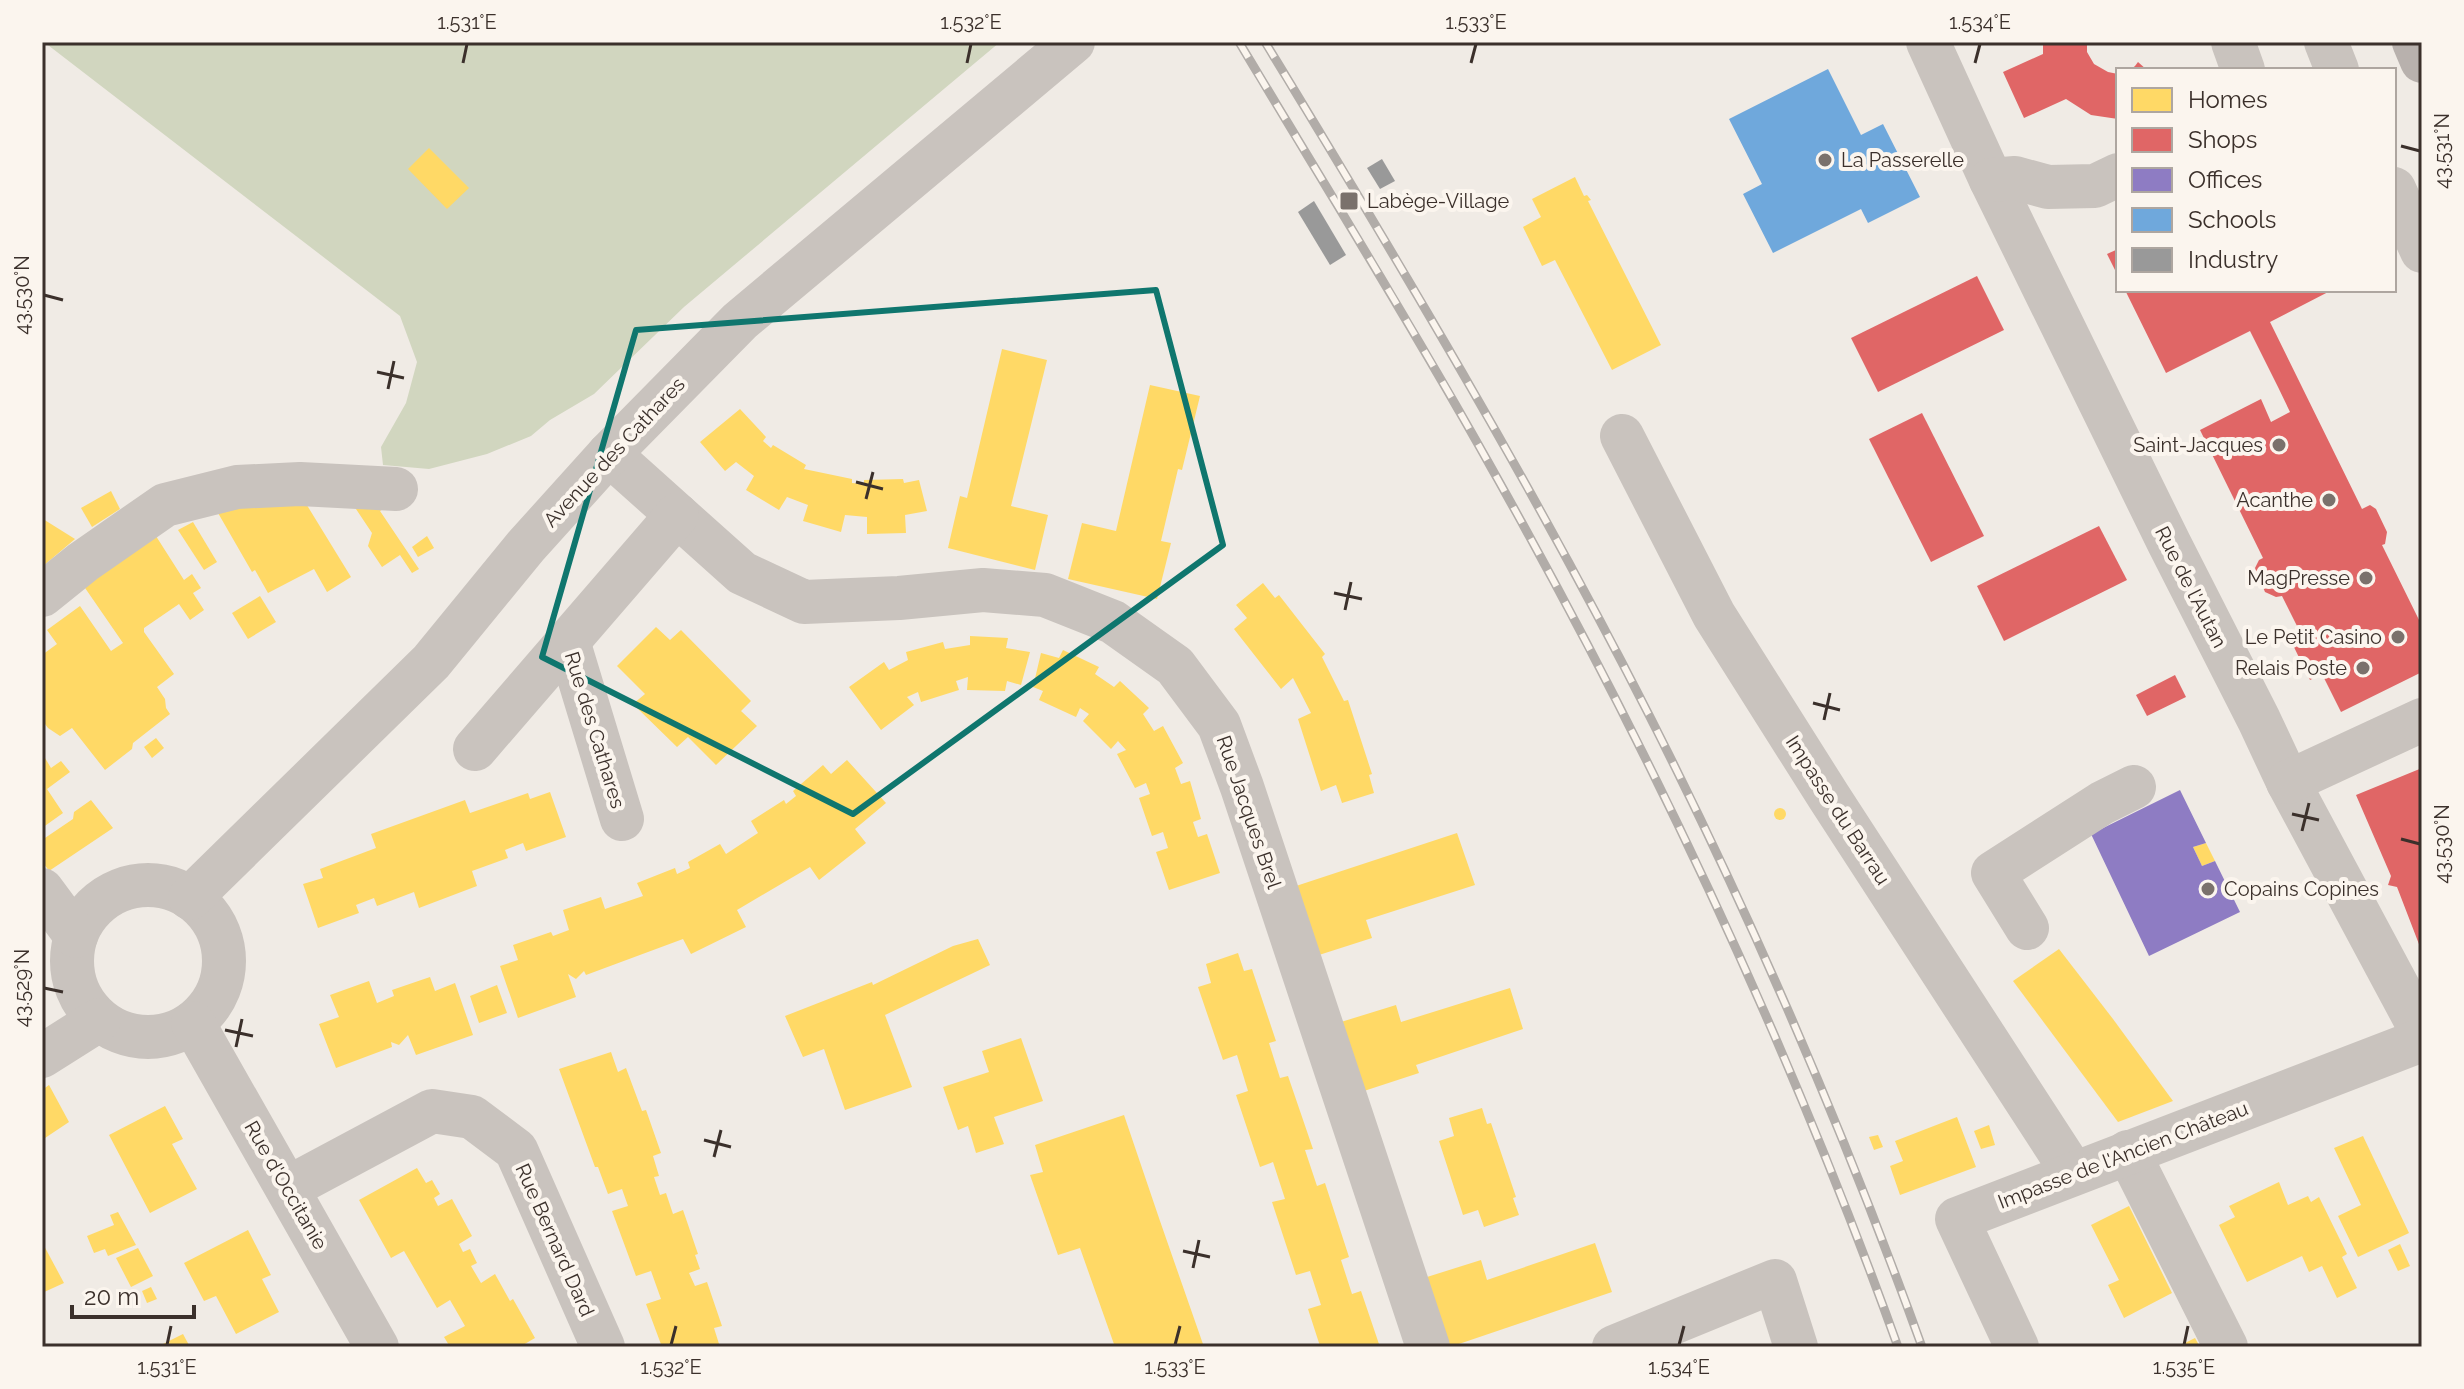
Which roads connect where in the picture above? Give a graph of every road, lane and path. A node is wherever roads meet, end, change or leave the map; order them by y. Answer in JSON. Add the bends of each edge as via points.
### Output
{"nodes":[{"id":1,"x":1073,"y":42,"type":"edge"},
{"id":2,"x":1928,"y":42,"type":"edge"},
{"id":3,"x":2233,"y":42,"type":"edge"},
{"id":4,"x":2326,"y":42,"type":"edge"},
{"id":5,"x":2414,"y":42,"type":"edge"},
{"id":6,"x":2422,"y":61,"type":"edge"},
{"id":7,"x":2242,"y":68,"type":"edge"},
{"id":8,"x":2336,"y":68,"type":"edge"},
{"id":9,"x":1991,"y":180,"type":"junction"},
{"id":10,"x":2106,"y":181,"type":"edge"},
{"id":11,"x":2396,"y":193,"type":"edge"},
{"id":12,"x":2422,"y":251,"type":"edge"},
{"id":13,"x":1622,"y":436,"type":"dead end"},
{"id":14,"x":609,"y":454,"type":"junction"},
{"id":15,"x":396,"y":489,"type":"dead end"},
{"id":16,"x":677,"y":515,"type":"junction"},
{"id":17,"x":42,"y":595,"type":"edge"},
{"id":18,"x":568,"y":641,"type":"junction"},
{"id":19,"x":2422,"y":720,"type":"edge"},
{"id":20,"x":475,"y":749,"type":"dead end"},
{"id":21,"x":2288,"y":782,"type":"junction"},
{"id":22,"x":2134,"y":787,"type":"dead end"},
{"id":23,"x":622,"y":819,"type":"dead end"},
{"id":24,"x":42,"y":890,"type":"edge"},
{"id":25,"x":190,"y":898,"type":"junction"},
{"id":26,"x":2027,"y":928,"type":"dead end"},
{"id":27,"x":76,"y":936,"type":"junction"},
{"id":28,"x":99,"y":1020,"type":"junction"},
{"id":29,"x":193,"y":1023,"type":"junction"},
{"id":30,"x":2422,"y":1032,"type":"edge"},
{"id":31,"x":2422,"y":1040,"type":"edge"},
{"id":32,"x":42,"y":1056,"type":"edge"},
{"id":33,"x":2128,"y":1152,"type":"junction"},
{"id":34,"x":2073,"y":1173,"type":"junction"},
{"id":35,"x":288,"y":1188,"type":"junction"},
{"id":36,"x":377,"y":1347,"type":"edge"},
{"id":37,"x":603,"y":1347,"type":"edge"},
{"id":38,"x":1428,"y":1347,"type":"edge"},
{"id":39,"x":1614,"y":1347,"type":"edge"},
{"id":40,"x":1796,"y":1347,"type":"edge"},
{"id":41,"x":2017,"y":1347,"type":"edge"},
{"id":42,"x":2226,"y":1347,"type":"edge"}],
"edges":[{"from":1,"to":14,"type":"street","name":"Avenue des Cathares","via":[[740,321]]},
{"from":2,"to":9,"type":"street","name":"Rue de l'Autan"},
{"from":3,"to":7,"type":"street"},
{"from":4,"to":8,"type":"street"},
{"from":5,"to":6,"type":"main road"},
{"from":9,"to":10,"type":"street","via":[[2015,178],[2048,187]]},
{"from":9,"to":21,"type":"street","name":"Rue de l'Autan"},
{"from":11,"to":12,"type":"street"},
{"from":13,"to":34,"type":"street","name":"Impasse du Barrau","via":[[1714,615]]},
{"from":14,"to":16,"type":"street","name":"Rue Jacques Brel"},
{"from":14,"to":25,"type":"street","name":"Avenue des Cathares","via":[[431,662]]},
{"from":15,"to":17,"type":"street","via":[[237,487],[165,505]]},
{"from":16,"to":18,"type":"street","name":"Rue des Cathares"},
{"from":16,"to":38,"type":"street","name":"Rue Jacques Brel","via":[[742,573],[804,602],[983,590],[1045,595],[1113,622],[1175,666],[1219,725]]},
{"from":18,"to":20,"type":"street","name":"Rue des Cathares"},
{"from":18,"to":23,"type":"street","name":"Rue des Cathares"},
{"from":19,"to":21,"type":"street"},
{"from":21,"to":30,"type":"street","name":"Rue de l'Autan"},
{"from":22,"to":26,"type":"street","via":[[1993,873]]},
{"from":24,"to":27,"type":"street"},
{"from":25,"to":27,"type":"street","via":[[169,888],[124,889],[103,899]]},
{"from":25,"to":29,"type":"street","via":[[217,930],[224,971],[208,1009]]},
{"from":27,"to":28,"type":"street","via":[[71,958],[74,982]]},
{"from":28,"to":29,"type":"street","via":[[121,1033],[146,1038]]},
{"from":28,"to":32,"type":"street"},
{"from":29,"to":35,"type":"street","name":"Rue d'Occitanie"},
{"from":31,"to":33,"type":"street","name":"Impasse de l'Ancien Château"},
{"from":33,"to":34,"type":"street","name":"Impasse de l'Ancien Château"},
{"from":33,"to":42,"type":"street"},
{"from":34,"to":41,"type":"street","name":"Impasse de l'Ancien Château","via":[[1957,1219]]},
{"from":35,"to":36,"type":"street","name":"Rue d'Occitanie"},
{"from":35,"to":37,"type":"street","name":"Rue Bernard Dard","via":[[432,1111],[472,1117],[516,1150]]},
{"from":39,"to":40,"type":"street","via":[[1775,1281]]}]}
